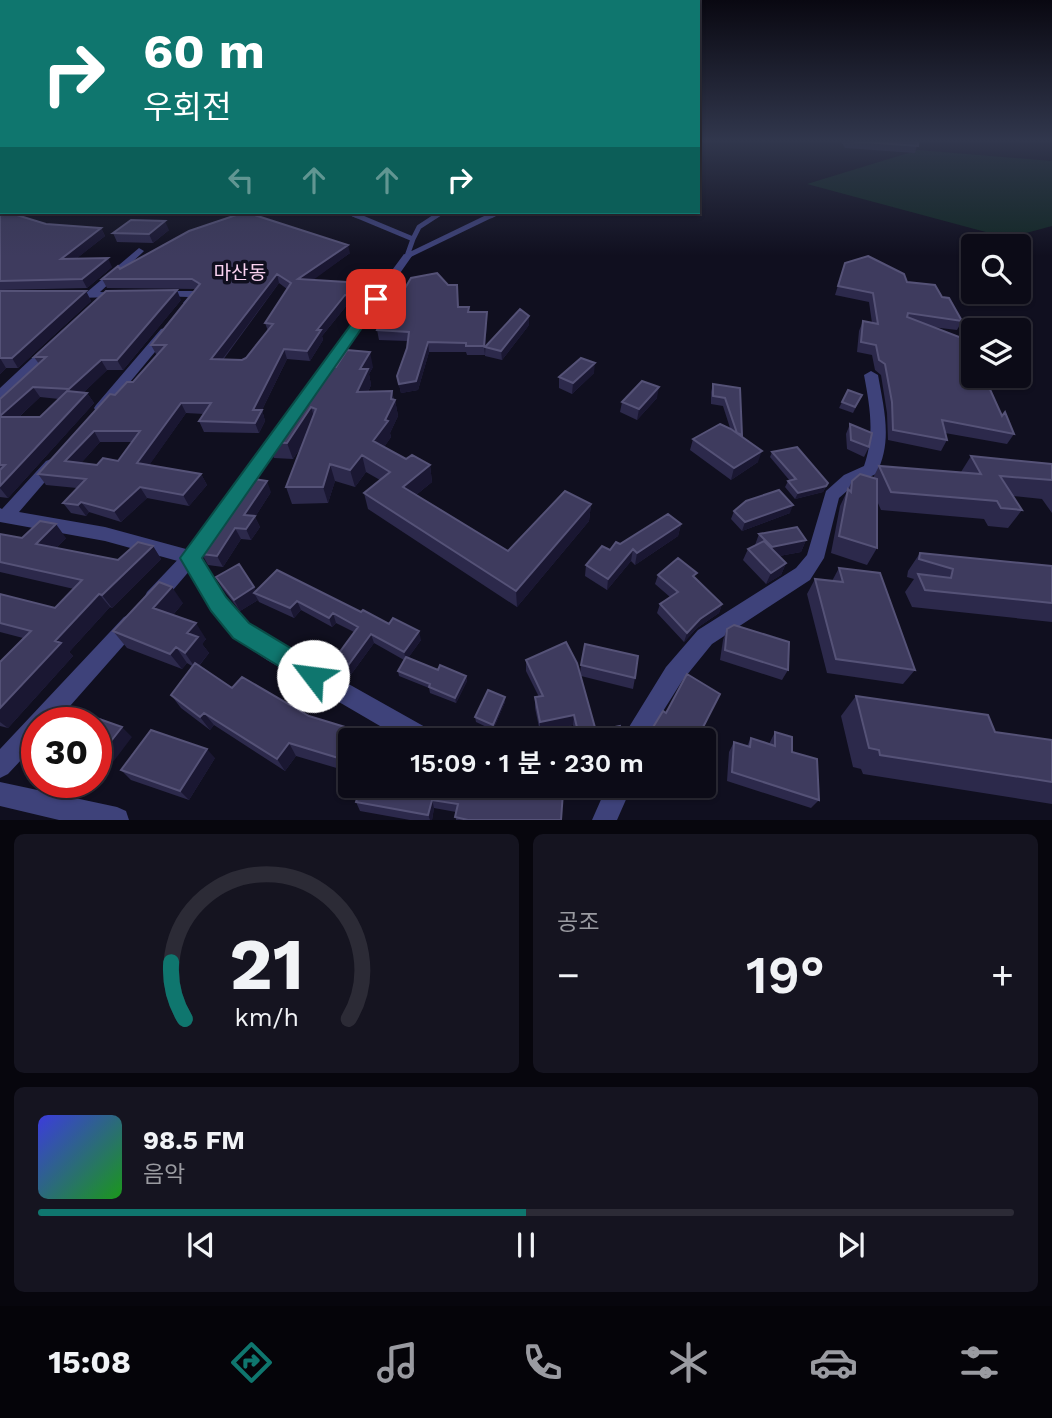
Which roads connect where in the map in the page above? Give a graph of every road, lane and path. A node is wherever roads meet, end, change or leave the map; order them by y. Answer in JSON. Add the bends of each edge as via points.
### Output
{"nodes":[{"id":1,"x":353,"y":214,"type":"edge"},
{"id":2,"x":439,"y":214,"type":"edge"},
{"id":3,"x":495,"y":214,"type":"edge"},
{"id":4,"x":413,"y":239,"type":"junction"},
{"id":5,"x":139,"y":251,"type":"dead end"},
{"id":6,"x":407,"y":256,"type":"junction"},
{"id":7,"x":51,"y":295,"type":"edge"},
{"id":8,"x":98,"y":298,"type":"junction"},
{"id":9,"x":58,"y":341,"type":"edge"},
{"id":10,"x":871,"y":376,"type":"dead end"},
{"id":11,"x":0,"y":395,"type":"edge"},
{"id":12,"x":303,"y":401,"type":"edge"},
{"id":13,"x":92,"y":418,"type":"edge"},
{"id":14,"x":287,"y":424,"type":"edge"},
{"id":15,"x":58,"y":457,"type":"edge"},
{"id":16,"x":3,"y":515,"type":"edge"},
{"id":17,"x":191,"y":558,"type":"junction"},
{"id":18,"x":54,"y":707,"type":"edge"},
{"id":19,"x":405,"y":728,"type":"edge"},
{"id":20,"x":640,"y":728,"type":"edge"},
{"id":21,"x":21,"y":743,"type":"edge"},
{"id":22,"x":0,"y":766,"type":"edge"},
{"id":23,"x":0,"y":794,"type":"edge"},
{"id":24,"x":614,"y":798,"type":"edge"},
{"id":25,"x":117,"y":820,"type":"edge"},
{"id":26,"x":604,"y":820,"type":"edge"}],
"edges":[{"from":1,"to":4,"type":"lane"},
{"from":2,"to":4,"type":"lane","via":[[419,227]]},
{"from":3,"to":6,"type":"lane"},
{"from":4,"to":6,"type":"lane"},
{"from":5,"to":8,"type":"street"},
{"from":6,"to":12,"type":"street"},
{"from":7,"to":8,"type":"street"},
{"from":8,"to":13,"type":"street","via":[[197,294]]},
{"from":9,"to":11,"type":"street"},
{"from":10,"to":20,"type":"street","via":[[881,431],[878,451],[870,470],[832,495],[815,558],[803,574],[705,637],[674,674]]},
{"from":14,"to":17,"type":"street"},
{"from":15,"to":16,"type":"street"},
{"from":16,"to":17,"type":"street","via":[[105,534]]},
{"from":17,"to":18,"type":"street"},
{"from":17,"to":19,"type":"street","via":[[218,604],[241,631]]},
{"from":21,"to":22,"type":"street"},
{"from":23,"to":25,"type":"street"},
{"from":24,"to":26,"type":"street"}]}
